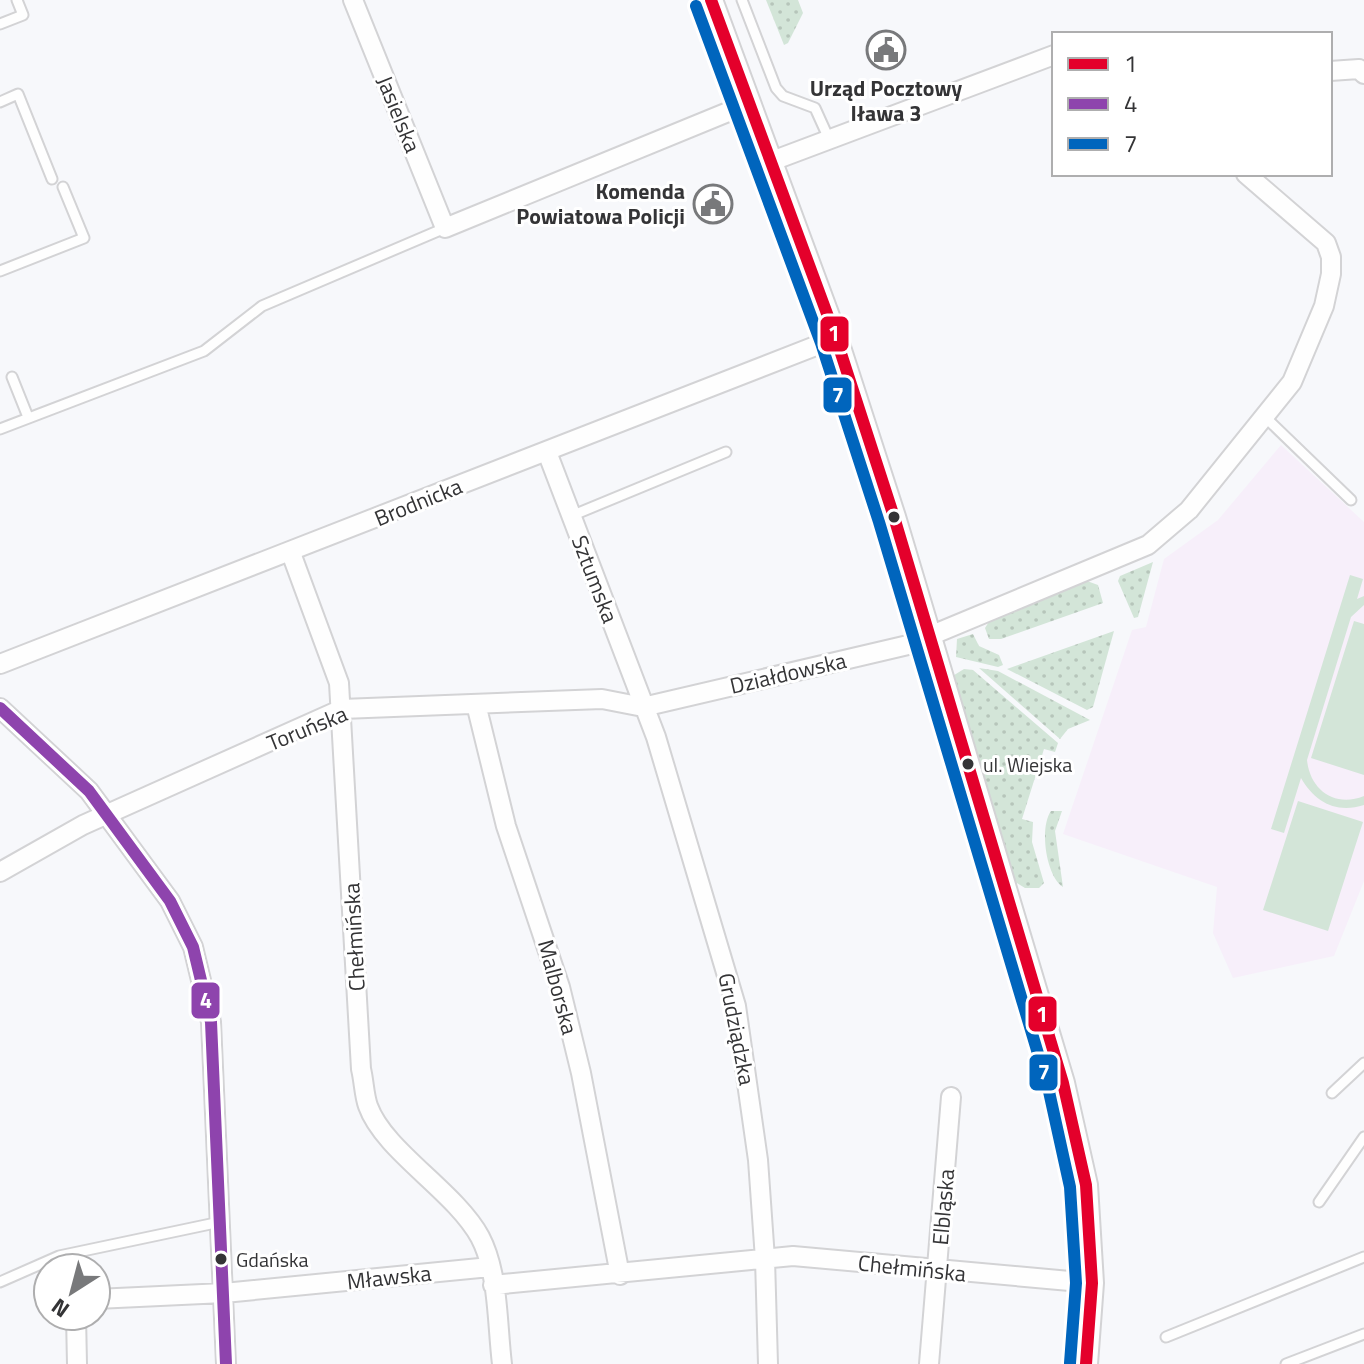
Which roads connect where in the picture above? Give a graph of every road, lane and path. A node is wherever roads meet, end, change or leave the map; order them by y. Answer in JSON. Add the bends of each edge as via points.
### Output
{"nodes":[{"id":1,"x":17,"y":0,"type":"edge"},
{"id":2,"x":353,"y":0,"type":"edge"},
{"id":3,"x":711,"y":0,"type":"edge"},
{"id":4,"x":742,"y":0,"type":"edge"},
{"id":5,"x":0,"y":24,"type":"edge"},
{"id":6,"x":1052,"y":56,"type":"edge"},
{"id":7,"x":1332,"y":71,"type":"edge"},
{"id":8,"x":1364,"y":74,"type":"edge"},
{"id":9,"x":0,"y":102,"type":"edge"},
{"id":10,"x":750,"y":103,"type":"junction"},
{"id":11,"x":829,"y":139,"type":"junction"},
{"id":12,"x":772,"y":161,"type":"junction"},
{"id":13,"x":1248,"y":176,"type":"edge"},
{"id":14,"x":52,"y":179,"type":"dead end"},
{"id":15,"x":63,"y":187,"type":"dead end"},
{"id":16,"x":445,"y":228,"type":"junction"},
{"id":17,"x":0,"y":271,"type":"edge"},
{"id":18,"x":836,"y":338,"type":"junction"},
{"id":19,"x":12,"y":377,"type":"dead end"},
{"id":20,"x":28,"y":417,"type":"junction"},
{"id":21,"x":1266,"y":418,"type":"junction"},
{"id":22,"x":0,"y":429,"type":"edge"},
{"id":23,"x":547,"y":452,"type":"junction"},
{"id":24,"x":726,"y":452,"type":"dead end"},
{"id":25,"x":1351,"y":500,"type":"dead end"},
{"id":26,"x":571,"y":516,"type":"junction"},
{"id":27,"x":291,"y":553,"type":"junction"},
{"id":28,"x":931,"y":636,"type":"junction"},
{"id":29,"x":0,"y":664,"type":"edge"},
{"id":30,"x":476,"y":704,"type":"junction"},
{"id":31,"x":643,"y":707,"type":"junction"},
{"id":32,"x":0,"y":708,"type":"edge"},
{"id":33,"x":342,"y":709,"type":"junction"},
{"id":34,"x":108,"y":815,"type":"junction"},
{"id":35,"x":0,"y":872,"type":"edge"},
{"id":36,"x":1364,"y":1063,"type":"edge"},
{"id":37,"x":1332,"y":1093,"type":"dead end"},
{"id":38,"x":951,"y":1097,"type":"dead end"},
{"id":39,"x":1364,"y":1137,"type":"edge"},
{"id":40,"x":1319,"y":1202,"type":"dead end"},
{"id":41,"x":220,"y":1222,"type":"junction"},
{"id":42,"x":1364,"y":1257,"type":"edge"},
{"id":43,"x":765,"y":1259,"type":"junction"},
{"id":44,"x":937,"y":1272,"type":"junction"},
{"id":45,"x":620,"y":1275,"type":"junction"},
{"id":46,"x":492,"y":1276,"type":"junction"},
{"id":47,"x":0,"y":1282,"type":"edge"},
{"id":48,"x":1092,"y":1283,"type":"junction"},
{"id":49,"x":224,"y":1293,"type":"junction"},
{"id":50,"x":112,"y":1298,"type":"edge"},
{"id":51,"x":76,"y":1332,"type":"edge"},
{"id":52,"x":1364,"y":1334,"type":"edge"},
{"id":53,"x":1166,"y":1337,"type":"dead end"},
{"id":54,"x":77,"y":1364,"type":"edge"},
{"id":55,"x":226,"y":1364,"type":"edge"},
{"id":56,"x":502,"y":1364,"type":"edge"},
{"id":57,"x":768,"y":1364,"type":"edge"},
{"id":58,"x":929,"y":1364,"type":"edge"},
{"id":59,"x":1086,"y":1364,"type":"edge"},
{"id":60,"x":1286,"y":1364,"type":"edge"}],
"edges":[{"from":1,"to":5,"type":"lane","via":[[23,15]]},
{"from":2,"to":16,"type":"street","name":"Jasielska"},
{"from":3,"to":10,"type":"street"},
{"from":4,"to":11,"type":"lane","via":[[776,88],[815,108]]},
{"from":6,"to":11,"type":"street"},
{"from":7,"to":8,"type":"street","via":[[1359,69]]},
{"from":9,"to":14,"type":"lane","via":[[18,94]]},
{"from":10,"to":12,"type":"street"},
{"from":10,"to":16,"type":"street"},
{"from":11,"to":12,"type":"street"},
{"from":12,"to":18,"type":"street"},
{"from":13,"to":21,"type":"street","name":"Działdowska","via":[[1326,243],[1331,257],[1318,320],[1292,382]]},
{"from":15,"to":17,"type":"lane","via":[[84,238]]},
{"from":16,"to":20,"type":"lane","via":[[262,306],[204,351]]},
{"from":18,"to":23,"type":"street","name":"Brodnicka"},
{"from":18,"to":28,"type":"street"},
{"from":19,"to":20,"type":"lane"},
{"from":20,"to":22,"type":"lane"},
{"from":21,"to":25,"type":"lane"},
{"from":21,"to":28,"type":"street","name":"Działdowska","via":[[1189,510],[1148,545]]},
{"from":23,"to":26,"type":"street","name":"Sztumska"},
{"from":23,"to":27,"type":"street","name":"Brodnicka"},
{"from":24,"to":26,"type":"lane"},
{"from":26,"to":31,"type":"street","name":"Sztumska"},
{"from":27,"to":29,"type":"street","name":"Brodnicka"},
{"from":27,"to":33,"type":"street","name":"Chełmińska","via":[[339,683]]},
{"from":28,"to":31,"type":"street","name":"Działdowska"},
{"from":28,"to":48,"type":"street","via":[[1063,1083],[1086,1185]]},
{"from":30,"to":31,"type":"street","name":"Toruńska","via":[[602,699]]},
{"from":30,"to":33,"type":"street","name":"Toruńska"},
{"from":30,"to":45,"type":"street","name":"Malborska","via":[[506,826],[560,987]]},
{"from":31,"to":43,"type":"street","name":"Grudziądzka","via":[[736,1006],[758,1160]]},
{"from":32,"to":34,"type":"street","via":[[51,752]]},
{"from":33,"to":34,"type":"street","name":"Toruńska"},
{"from":33,"to":46,"type":"street","name":"Chełmińska","via":[[361,1069],[368,1106],[380,1127],[480,1237]]},
{"from":34,"to":35,"type":"street","name":"Toruńska"},
{"from":34,"to":41,"type":"street","via":[[170,901],[196,960],[211,1022]]},
{"from":36,"to":37,"type":"lane"},
{"from":38,"to":44,"type":"street","name":"Elbląska"},
{"from":39,"to":40,"type":"lane"},
{"from":41,"to":47,"type":"lane","via":[[59,1256]]},
{"from":41,"to":49,"type":"street"},
{"from":42,"to":53,"type":"lane"},
{"from":43,"to":44,"type":"street","name":"Chełmińska","via":[[793,1256]]},
{"from":43,"to":45,"type":"street","name":"Chełmińska"},
{"from":43,"to":57,"type":"street","name":"Grudziądzka"},
{"from":44,"to":48,"type":"street","name":"Chełmińska"},
{"from":44,"to":58,"type":"street","name":"Elbląska"},
{"from":45,"to":46,"type":"street","name":"Chełmińska"},
{"from":46,"to":49,"type":"street","name":"Mławska"},
{"from":46,"to":56,"type":"street","name":"Chełmińska"},
{"from":48,"to":59,"type":"street"},
{"from":49,"to":50,"type":"street","name":"Mławska"},
{"from":49,"to":55,"type":"street"},
{"from":51,"to":54,"type":"street"},
{"from":52,"to":60,"type":"lane"}]}
